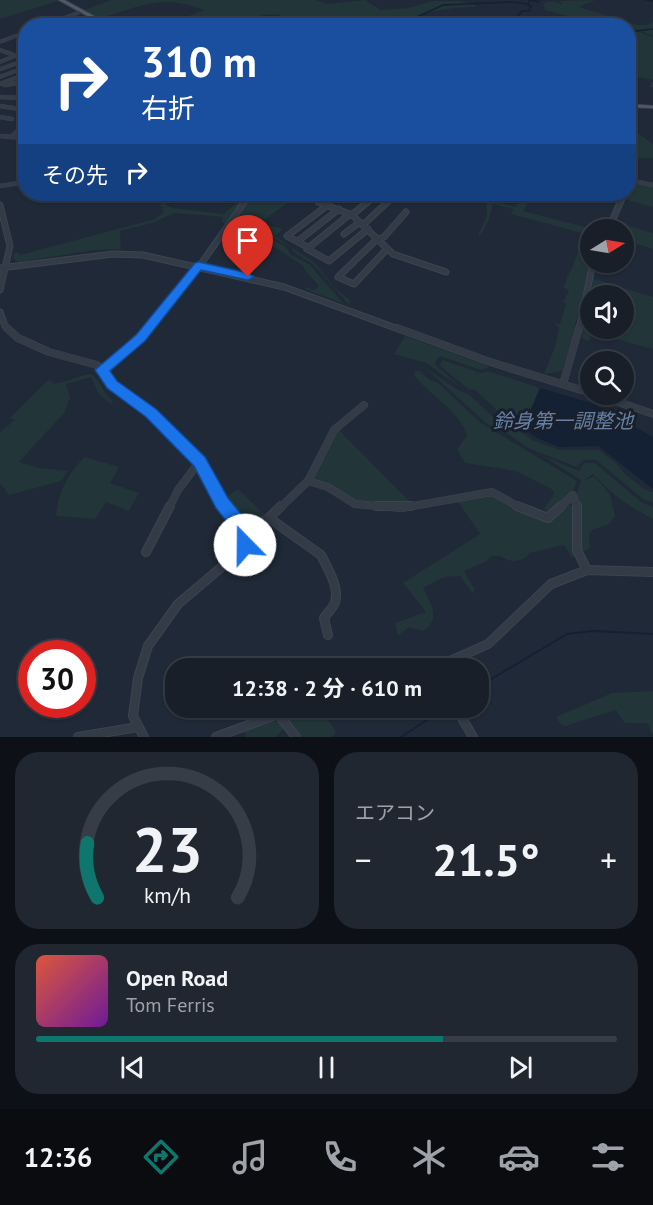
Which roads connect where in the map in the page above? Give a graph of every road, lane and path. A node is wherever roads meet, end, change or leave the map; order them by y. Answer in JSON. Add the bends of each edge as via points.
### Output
{"nodes":[{"id":1,"x":61,"y":0,"type":"edge"},
{"id":2,"x":80,"y":12,"type":"junction"},
{"id":3,"x":64,"y":18,"type":"edge"},
{"id":4,"x":93,"y":18,"type":"edge"},
{"id":5,"x":18,"y":35,"type":"edge"},
{"id":6,"x":0,"y":42,"type":"edge"},
{"id":7,"x":0,"y":50,"type":"edge"},
{"id":8,"x":16,"y":56,"type":"joint"},
{"id":9,"x":1,"y":60,"type":"edge"},
{"id":10,"x":18,"y":62,"type":"edge"},
{"id":11,"x":14,"y":64,"type":"junction"},
{"id":12,"x":0,"y":69,"type":"edge"},
{"id":13,"x":18,"y":70,"type":"edge"},
{"id":14,"x":0,"y":77,"type":"edge"},
{"id":15,"x":18,"y":77,"type":"edge"},
{"id":16,"x":18,"y":83,"type":"edge"},
{"id":17,"x":0,"y":84,"type":"edge"},
{"id":18,"x":18,"y":96,"type":"edge"},
{"id":19,"x":0,"y":97,"type":"edge"},
{"id":20,"x":0,"y":105,"type":"edge"},
{"id":21,"x":636,"y":106,"type":"edge"},
{"id":22,"x":653,"y":107,"type":"edge"},
{"id":23,"x":18,"y":108,"type":"edge"},
{"id":24,"x":0,"y":117,"type":"edge"},
{"id":25,"x":12,"y":119,"type":"dead end"},
{"id":26,"x":18,"y":130,"type":"edge"},
{"id":27,"x":0,"y":136,"type":"edge"},
{"id":28,"x":11,"y":137,"type":"junction"},
{"id":29,"x":18,"y":137,"type":"edge"},
{"id":30,"x":636,"y":182,"type":"edge"},
{"id":31,"x":18,"y":183,"type":"edge"},
{"id":32,"x":653,"y":185,"type":"edge"},
{"id":33,"x":0,"y":186,"type":"edge"},
{"id":34,"x":245,"y":201,"type":"edge"},
{"id":35,"x":319,"y":201,"type":"edge"},
{"id":36,"x":368,"y":201,"type":"edge"},
{"id":37,"x":389,"y":201,"type":"edge"},
{"id":38,"x":621,"y":201,"type":"edge"},
{"id":39,"x":0,"y":205,"type":"edge"},
{"id":40,"x":328,"y":205,"type":"junction"},
{"id":41,"x":339,"y":209,"type":"junction"},
{"id":42,"x":406,"y":213,"type":"dead end"},
{"id":43,"x":351,"y":215,"type":"junction"},
{"id":44,"x":613,"y":219,"type":"edge"},
{"id":45,"x":364,"y":225,"type":"junction"},
{"id":46,"x":344,"y":234,"type":"dead end"},
{"id":47,"x":377,"y":239,"type":"junction"},
{"id":48,"x":298,"y":241,"type":"junction"},
{"id":49,"x":309,"y":248,"type":"junction"},
{"id":50,"x":387,"y":249,"type":"junction"},
{"id":51,"x":199,"y":266,"type":"junction"},
{"id":52,"x":3,"y":268,"type":"edge"},
{"id":53,"x":446,"y":272,"type":"dead end"},
{"id":54,"x":591,"y":273,"type":"edge"},
{"id":55,"x":0,"y":290,"type":"edge"},
{"id":56,"x":0,"y":312,"type":"edge"},
{"id":57,"x":3,"y":328,"type":"edge"},
{"id":58,"x":102,"y":370,"type":"junction"},
{"id":59,"x":562,"y":384,"type":"junction"},
{"id":60,"x":580,"y":390,"type":"edge"},
{"id":61,"x":364,"y":405,"type":"dead end"},
{"id":62,"x":626,"y":405,"type":"edge"},
{"id":63,"x":653,"y":414,"type":"edge"},
{"id":64,"x":200,"y":461,"type":"junction"},
{"id":65,"x":308,"y":481,"type":"junction"},
{"id":66,"x":270,"y":518,"type":"junction"},
{"id":67,"x":245,"y":531,"type":"junction"},
{"id":68,"x":146,"y":552,"type":"dead end"},
{"id":69,"x":587,"y":570,"type":"junction"},
{"id":70,"x":653,"y":572,"type":"edge"},
{"id":71,"x":328,"y":635,"type":"dead end"},
{"id":72,"x":457,"y":658,"type":"edge"},
{"id":73,"x":267,"y":718,"type":"edge"},
{"id":74,"x":281,"y":718,"type":"edge"},
{"id":75,"x":462,"y":718,"type":"edge"},
{"id":76,"x":138,"y":727,"type":"junction"},
{"id":77,"x":78,"y":737,"type":"edge"},
{"id":78,"x":144,"y":737,"type":"edge"},
{"id":79,"x":216,"y":737,"type":"edge"},
{"id":80,"x":296,"y":737,"type":"edge"},
{"id":81,"x":473,"y":737,"type":"edge"}],
"edges":[{"from":1,"to":2,"type":"main road"},
{"from":2,"to":3,"type":"street"},
{"from":2,"to":4,"type":"main road"},
{"from":5,"to":6,"type":"street"},
{"from":7,"to":8,"type":"street"},
{"from":8,"to":9,"type":"street"},
{"from":9,"to":11,"type":"street"},
{"from":10,"to":11,"type":"street"},
{"from":11,"to":12,"type":"street"},
{"from":13,"to":14,"type":"street"},
{"from":15,"to":17,"type":"street"},
{"from":16,"to":17,"type":"street"},
{"from":18,"to":19,"type":"street"},
{"from":20,"to":23,"type":"street"},
{"from":21,"to":22,"type":"main road"},
{"from":24,"to":25,"type":"street"},
{"from":26,"to":28,"type":"street"},
{"from":27,"to":28,"type":"street"},
{"from":28,"to":29,"type":"street"},
{"from":30,"to":32,"type":"street"},
{"from":31,"to":33,"type":"street"},
{"from":34,"to":51,"type":"street"},
{"from":35,"to":40,"type":"street"},
{"from":36,"to":43,"type":"street"},
{"from":37,"to":45,"type":"street"},
{"from":38,"to":44,"type":"street"},
{"from":39,"to":52,"type":"street","via":[[9,240]]},
{"from":40,"to":41,"type":"street"},
{"from":40,"to":48,"type":"street","via":[[287,236]]},
{"from":41,"to":43,"type":"street"},
{"from":41,"to":48,"type":"street"},
{"from":42,"to":47,"type":"street","via":[[384,237]]},
{"from":43,"to":45,"type":"street"},
{"from":43,"to":49,"type":"street"},
{"from":45,"to":46,"type":"street"},
{"from":45,"to":47,"type":"street"},
{"from":45,"to":49,"type":"street","via":[[329,261]]},
{"from":47,"to":50,"type":"street"},
{"from":47,"to":50,"type":"street","via":[[338,277],[354,285]]},
{"from":48,"to":49,"type":"street"},
{"from":50,"to":53,"type":"street"},
{"from":51,"to":52,"type":"street","via":[[143,255],[113,254]]},
{"from":51,"to":58,"type":"street","via":[[141,338]]},
{"from":51,"to":59,"type":"street","via":[[284,287]]},
{"from":52,"to":55,"type":"street"},
{"from":54,"to":59,"type":"street","via":[[581,323]]},
{"from":56,"to":57,"type":"street"},
{"from":57,"to":58,"type":"street","via":[[24,341],[93,363]]},
{"from":58,"to":64,"type":"street","via":[[117,389],[151,413]]},
{"from":59,"to":60,"type":"street"},
{"from":61,"to":65,"type":"street","via":[[334,430]]},
{"from":62,"to":63,"type":"street"},
{"from":64,"to":67,"type":"street","via":[[222,503]]},
{"from":64,"to":68,"type":"street","via":[[178,490]]},
{"from":65,"to":66,"type":"street"},
{"from":65,"to":69,"type":"street","via":[[328,487],[355,504],[368,506],[402,508],[492,492],[548,518],[573,495],[577,507],[577,550]]},
{"from":66,"to":67,"type":"street"},
{"from":66,"to":71,"type":"street","via":[[321,555],[326,565],[334,582],[336,601],[324,618]]},
{"from":67,"to":76,"type":"street","via":[[247,541],[243,548],[193,589],[146,646],[133,704],[132,716]]},
{"from":69,"to":70,"type":"street"},
{"from":69,"to":72,"type":"street","via":[[551,584],[488,644]]},
{"from":73,"to":79,"type":"street"},
{"from":74,"to":80,"type":"street"},
{"from":75,"to":81,"type":"street"},
{"from":76,"to":77,"type":"street"},
{"from":76,"to":78,"type":"street"}]}
